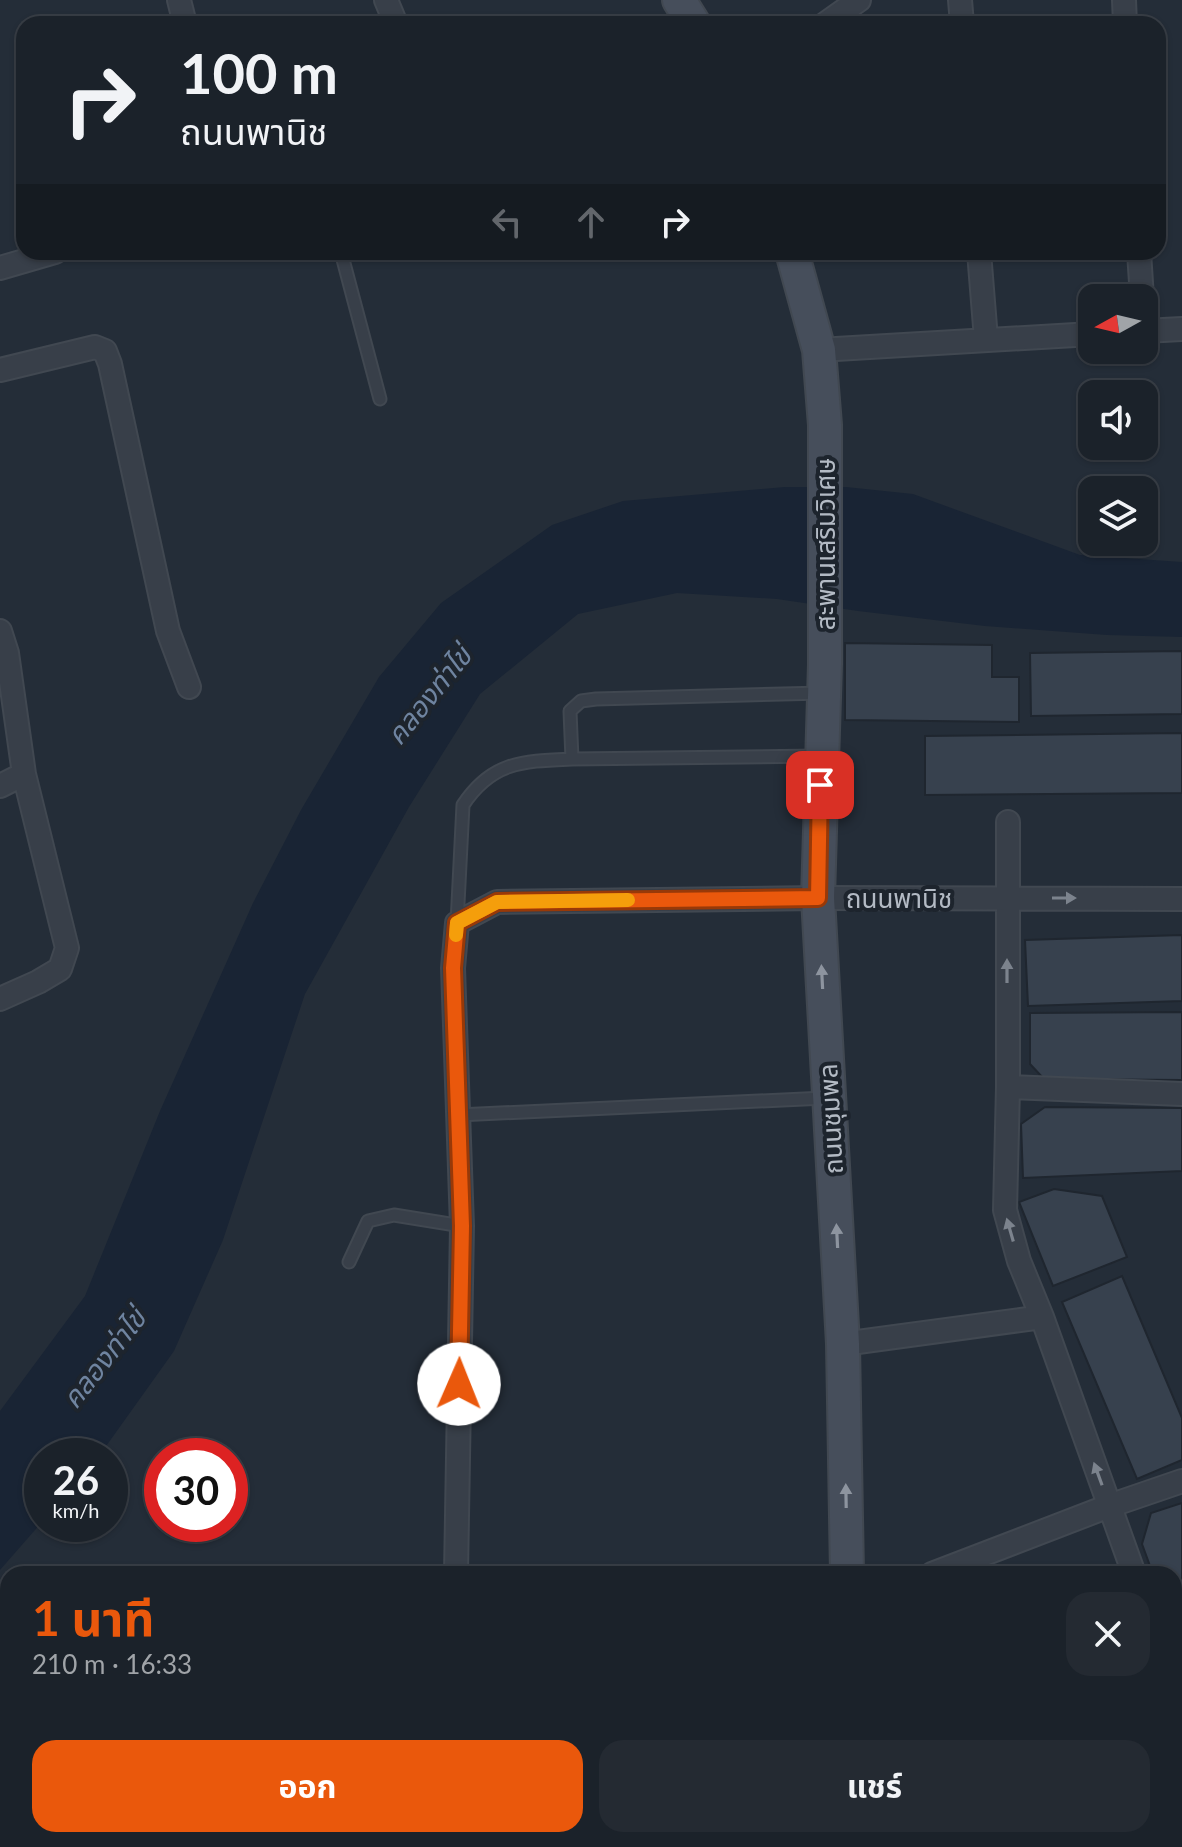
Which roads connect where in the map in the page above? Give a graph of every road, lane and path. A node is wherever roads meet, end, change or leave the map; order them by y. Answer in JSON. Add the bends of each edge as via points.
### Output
{"nodes":[{"id":1,"x":859,"y":0,"type":"edge"},
{"id":2,"x":836,"y":16,"type":"edge"},
{"id":3,"x":28,"y":260,"type":"edge"},
{"id":4,"x":343,"y":260,"type":"edge"},
{"id":5,"x":794,"y":260,"type":"edge"},
{"id":6,"x":980,"y":260,"type":"edge"},
{"id":7,"x":1140,"y":260,"type":"edge"},
{"id":8,"x":0,"y":268,"type":"edge"},
{"id":9,"x":1141,"y":284,"type":"edge"},
{"id":10,"x":1182,"y":329,"type":"edge"},
{"id":11,"x":1158,"y":330,"type":"edge"},
{"id":12,"x":1078,"y":335,"type":"edge"},
{"id":13,"x":986,"y":339,"type":"junction"},
{"id":14,"x":819,"y":350,"type":"junction"},
{"id":15,"x":0,"y":370,"type":"edge"},
{"id":16,"x":380,"y":399,"type":"dead end"},
{"id":17,"x":0,"y":631,"type":"edge"},
{"id":18,"x":824,"y":678,"type":"junction"},
{"id":19,"x":189,"y":687,"type":"dead end"},
{"id":20,"x":821,"y":756,"type":"junction"},
{"id":21,"x":572,"y":759,"type":"junction"},
{"id":22,"x":24,"y":774,"type":"junction"},
{"id":23,"x":0,"y":786,"type":"edge"},
{"id":24,"x":1008,"y":822,"type":"dead end"},
{"id":25,"x":1007,"y":897,"type":"junction"},
{"id":26,"x":818,"y":898,"type":"junction"},
{"id":27,"x":1182,"y":899,"type":"edge"},
{"id":28,"x":457,"y":923,"type":"junction"},
{"id":29,"x":0,"y":999,"type":"edge"},
{"id":30,"x":1008,"y":1087,"type":"junction"},
{"id":31,"x":1182,"y":1094,"type":"edge"},
{"id":32,"x":829,"y":1098,"type":"junction"},
{"id":33,"x":458,"y":1115,"type":"junction"},
{"id":34,"x":462,"y":1226,"type":"junction"},
{"id":35,"x":349,"y":1262,"type":"dead end"},
{"id":36,"x":1042,"y":1317,"type":"junction"},
{"id":37,"x":843,"y":1344,"type":"junction"},
{"id":38,"x":1182,"y":1481,"type":"edge"},
{"id":39,"x":1109,"y":1506,"type":"junction"},
{"id":40,"x":456,"y":1566,"type":"edge"},
{"id":41,"x":847,"y":1566,"type":"edge"},
{"id":42,"x":953,"y":1566,"type":"edge"},
{"id":43,"x":1131,"y":1566,"type":"edge"}],
"edges":[{"from":1,"to":2,"type":"street"},
{"from":3,"to":8,"type":"street"},
{"from":4,"to":16,"type":"lane"},
{"from":5,"to":14,"type":"main road","name":"สะพานเสริมวิเศษ"},
{"from":6,"to":13,"type":"street"},
{"from":7,"to":9,"type":"street"},
{"from":10,"to":11,"type":"street"},
{"from":12,"to":13,"type":"street"},
{"from":13,"to":14,"type":"street"},
{"from":14,"to":18,"type":"main road","name":"สะพานเสริมวิเศษ","via":[[825,425]]},
{"from":15,"to":19,"type":"street","via":[[95,347],[105,351],[168,631]]},
{"from":17,"to":22,"type":"street"},
{"from":18,"to":20,"type":"main road","name":"ถนนชุมพล"},
{"from":18,"to":21,"type":"lane","via":[[581,701],[570,711]]},
{"from":20,"to":21,"type":"lane"},
{"from":20,"to":26,"type":"main road","name":"ถนนชุมพล"},
{"from":21,"to":28,"type":"lane","via":[[505,767],[470,794],[463,805]]},
{"from":22,"to":23,"type":"street"},
{"from":22,"to":29,"type":"street","via":[[67,948],[60,969]]},
{"from":24,"to":25,"type":"street"},
{"from":25,"to":26,"type":"street","name":"ถนนพานิช"},
{"from":25,"to":27,"type":"street","name":"ถนนพานิช","one_way":true},
{"from":30,"to":25,"type":"street","one_way":true},
{"from":26,"to":28,"type":"street","name":"ถนนพานิช","via":[[497,902]]},
{"from":32,"to":26,"type":"main road","name":"ถนนชุมพล","one_way":true},
{"from":28,"to":33,"type":"street","via":[[453,968]]},
{"from":30,"to":31,"type":"street"},
{"from":36,"to":30,"type":"street","one_way":true,"via":[[1005,1210]]},
{"from":32,"to":33,"type":"lane"},
{"from":37,"to":32,"type":"main road","name":"ถนนชุมพล","one_way":true},
{"from":33,"to":34,"type":"street"},
{"from":34,"to":35,"type":"lane","via":[[394,1215],[368,1221]]},
{"from":34,"to":40,"type":"street"},
{"from":36,"to":37,"type":"street"},
{"from":39,"to":36,"type":"street","one_way":true},
{"from":41,"to":37,"type":"main road","name":"ถนนชุมพล","one_way":true},
{"from":38,"to":39,"type":"street"},
{"from":39,"to":42,"type":"street"},
{"from":39,"to":43,"type":"street"}]}
